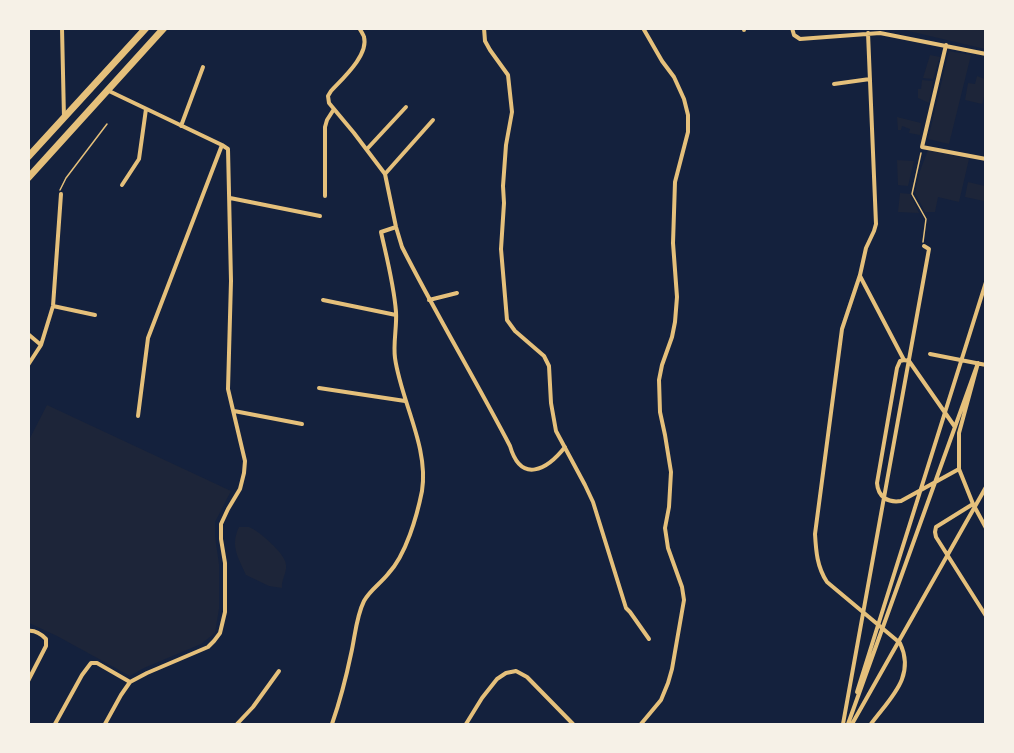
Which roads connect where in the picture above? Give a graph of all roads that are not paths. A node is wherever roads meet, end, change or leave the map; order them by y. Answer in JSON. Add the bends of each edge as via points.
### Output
{"nodes":[{"id":1,"x":62,"y":28,"type":"edge"},
{"id":2,"x":146,"y":28,"type":"edge"},
{"id":3,"x":164,"y":28,"type":"edge"},
{"id":4,"x":360,"y":28,"type":"edge"},
{"id":5,"x":484,"y":28,"type":"edge"},
{"id":6,"x":644,"y":28,"type":"edge"},
{"id":7,"x":792,"y":28,"type":"edge"},
{"id":8,"x":844,"y":28,"type":"edge"},
{"id":9,"x":868,"y":33,"type":"junction"},
{"id":10,"x":846,"y":35,"type":"junction"},
{"id":11,"x":946,"y":45,"type":"junction"},
{"id":12,"x":986,"y":54,"type":"edge"},
{"id":13,"x":203,"y":67,"type":"dead end"},
{"id":14,"x":870,"y":79,"type":"junction"},
{"id":15,"x":834,"y":84,"type":"dead end"},
{"id":16,"x":109,"y":91,"type":"junction"},
{"id":17,"x":406,"y":107,"type":"dead end"},
{"id":18,"x":146,"y":109,"type":"junction"},
{"id":19,"x":334,"y":109,"type":"junction"},
{"id":20,"x":64,"y":118,"type":"junction"},
{"id":21,"x":433,"y":120,"type":"dead end"},
{"id":22,"x":181,"y":126,"type":"junction"},
{"id":23,"x":222,"y":145,"type":"junction"},
{"id":24,"x":367,"y":149,"type":"junction"},
{"id":25,"x":28,"y":157,"type":"edge"},
{"id":26,"x":986,"y":159,"type":"edge"},
{"id":27,"x":385,"y":174,"type":"junction"},
{"id":28,"x":28,"y":178,"type":"edge"},
{"id":29,"x":122,"y":185,"type":"dead end"},
{"id":30,"x":61,"y":194,"type":"road end"},
{"id":31,"x":325,"y":196,"type":"dead end"},
{"id":32,"x":230,"y":198,"type":"junction"},
{"id":33,"x":320,"y":216,"type":"dead end"},
{"id":34,"x":396,"y":227,"type":"junction"},
{"id":35,"x":924,"y":246,"type":"road end"},
{"id":36,"x":860,"y":275,"type":"junction"},
{"id":37,"x":986,"y":282,"type":"edge"},
{"id":38,"x":457,"y":293,"type":"dead end"},
{"id":39,"x":323,"y":300,"type":"dead end"},
{"id":40,"x":429,"y":300,"type":"junction"},
{"id":41,"x":53,"y":306,"type":"junction"},
{"id":42,"x":95,"y":315,"type":"dead end"},
{"id":43,"x":396,"y":315,"type":"junction"},
{"id":44,"x":28,"y":334,"type":"edge"},
{"id":45,"x":41,"y":345,"type":"junction"},
{"id":46,"x":930,"y":354,"type":"dead end"},
{"id":47,"x":961,"y":360,"type":"junction"},
{"id":48,"x":906,"y":361,"type":"junction"},
{"id":49,"x":978,"y":363,"type":"junction"},
{"id":50,"x":28,"y":365,"type":"edge"},
{"id":51,"x":986,"y":365,"type":"edge"},
{"id":52,"x":319,"y":388,"type":"dead end"},
{"id":53,"x":405,"y":401,"type":"junction"},
{"id":54,"x":234,"y":411,"type":"junction"},
{"id":55,"x":944,"y":412,"type":"junction"},
{"id":56,"x":138,"y":416,"type":"dead end"},
{"id":57,"x":302,"y":424,"type":"dead end"},
{"id":58,"x":955,"y":427,"type":"junction"},
{"id":59,"x":959,"y":433,"type":"junction"},
{"id":60,"x":565,"y":447,"type":"junction"},
{"id":61,"x":959,"y":469,"type":"junction"},
{"id":62,"x":935,"y":482,"type":"junction"},
{"id":63,"x":986,"y":487,"type":"edge"},
{"id":64,"x":920,"y":490,"type":"junction"},
{"id":65,"x":884,"y":498,"type":"junction"},
{"id":66,"x":973,"y":505,"type":"junction"},
{"id":67,"x":986,"y":528,"type":"edge"},
{"id":68,"x":948,"y":554,"type":"junction"},
{"id":69,"x":864,"y":612,"type":"junction"},
{"id":70,"x":986,"y":616,"type":"edge"},
{"id":71,"x":878,"y":624,"type":"junction"},
{"id":72,"x":882,"y":628,"type":"junction"},
{"id":73,"x":28,"y":631,"type":"edge"},
{"id":74,"x":649,"y":639,"type":"dead end"},
{"id":75,"x":899,"y":642,"type":"junction"},
{"id":76,"x":279,"y":671,"type":"dead end"},
{"id":77,"x":28,"y":681,"type":"edge"},
{"id":78,"x":130,"y":682,"type":"junction"},
{"id":79,"x":56,"y":724,"type":"edge"},
{"id":80,"x":106,"y":724,"type":"edge"},
{"id":81,"x":237,"y":724,"type":"edge"},
{"id":82,"x":332,"y":724,"type":"edge"},
{"id":83,"x":466,"y":724,"type":"edge"},
{"id":84,"x":573,"y":724,"type":"edge"},
{"id":85,"x":641,"y":724,"type":"edge"},
{"id":86,"x":846,"y":724,"type":"edge"},
{"id":87,"x":852,"y":724,"type":"edge"},
{"id":88,"x":871,"y":724,"type":"edge"}],
"edges":[{"from":1,"to":20,"type":"street"},
{"from":2,"to":20,"type":"highway"},
{"from":3,"to":16,"type":"highway"},
{"from":4,"to":19,"type":"street","via":[[365,39],[358,62],[328,96]]},
{"from":5,"to":60,"type":"street","via":[[485,41],[508,75],[512,112],[502,186],[501,249],[507,320],[544,356],[549,366],[553,418]]},
{"from":6,"to":85,"type":"street","via":[[684,99],[688,132],[675,182],[675,322],[659,380],[660,412],[671,472],[665,528],[684,600],[668,683],[661,700]]},
{"from":7,"to":10,"type":"street","via":[[800,39]]},
{"from":8,"to":10,"type":"street"},
{"from":9,"to":10,"type":"street"},
{"from":9,"to":11,"type":"street"},
{"from":9,"to":14,"type":"street"},
{"from":11,"to":12,"type":"street"},
{"from":11,"to":26,"type":"street","via":[[922,147]]},
{"from":13,"to":22,"type":"street"},
{"from":14,"to":15,"type":"street"},
{"from":14,"to":36,"type":"street","via":[[876,224]]},
{"from":16,"to":18,"type":"street"},
{"from":16,"to":28,"type":"highway"},
{"from":17,"to":24,"type":"street"},
{"from":18,"to":22,"type":"street"},
{"from":18,"to":29,"type":"street","via":[[138,159]]},
{"from":19,"to":24,"type":"street"},
{"from":19,"to":31,"type":"street","via":[[325,127]]},
{"from":20,"to":25,"type":"highway"},
{"from":21,"to":27,"type":"street"},
{"from":22,"to":23,"type":"street"},
{"from":23,"to":32,"type":"street","via":[[229,154]]},
{"from":23,"to":56,"type":"street","via":[[148,338]]},
{"from":24,"to":27,"type":"street"},
{"from":27,"to":34,"type":"street"},
{"from":30,"to":41,"type":"street"},
{"from":32,"to":33,"type":"street"},
{"from":32,"to":54,"type":"street","via":[[228,389]]},
{"from":34,"to":40,"type":"street"},
{"from":34,"to":43,"type":"street","via":[[381,232]]},
{"from":35,"to":48,"type":"street","via":[[929,249]]},
{"from":36,"to":48,"type":"street"},
{"from":36,"to":69,"type":"street","via":[[842,329],[815,534],[824,578]]},
{"from":37,"to":47,"type":"street"},
{"from":38,"to":40,"type":"street"},
{"from":39,"to":43,"type":"street"},
{"from":40,"to":60,"type":"street","via":[[513,457],[531,470],[542,468]]},
{"from":41,"to":42,"type":"street"},
{"from":41,"to":45,"type":"street"},
{"from":43,"to":53,"type":"street","via":[[395,355]]},
{"from":44,"to":45,"type":"street"},
{"from":45,"to":50,"type":"street"},
{"from":46,"to":47,"type":"street"},
{"from":47,"to":49,"type":"street"},
{"from":47,"to":55,"type":"street"},
{"from":48,"to":55,"type":"street"},
{"from":48,"to":65,"type":"street"},
{"from":48,"to":65,"type":"street","via":[[900,361],[897,368],[877,483]]},
{"from":49,"to":51,"type":"street"},
{"from":49,"to":58,"type":"street"},
{"from":49,"to":59,"type":"street"},
{"from":52,"to":53,"type":"street"},
{"from":53,"to":82,"type":"street","via":[[419,448],[422,489],[413,526],[400,555],[360,611]]},
{"from":54,"to":57,"type":"street"},
{"from":54,"to":78,"type":"street","via":[[245,461],[240,489],[221,524],[226,595],[220,633],[208,647]]},
{"from":55,"to":58,"type":"street"},
{"from":55,"to":64,"type":"street"},
{"from":58,"to":59,"type":"street"},
{"from":58,"to":62,"type":"street"},
{"from":59,"to":61,"type":"street"},
{"from":60,"to":74,"type":"street","via":[[593,502],[626,609]]},
{"from":61,"to":62,"type":"street"},
{"from":61,"to":66,"type":"street"},
{"from":62,"to":64,"type":"street"},
{"from":62,"to":72,"type":"street"},
{"from":63,"to":66,"type":"street"},
{"from":64,"to":65,"type":"street","via":[[901,501]]},
{"from":64,"to":71,"type":"street"},
{"from":65,"to":69,"type":"street"},
{"from":66,"to":67,"type":"street"},
{"from":66,"to":68,"type":"street"},
{"from":66,"to":68,"type":"street","via":[[936,527],[936,537]]},
{"from":68,"to":70,"type":"street"},
{"from":68,"to":75,"type":"street"},
{"from":69,"to":71,"type":"street"},
{"from":69,"to":86,"type":"street"},
{"from":71,"to":72,"type":"street"},
{"from":71,"to":86,"type":"street"},
{"from":72,"to":75,"type":"street"},
{"from":72,"to":86,"type":"street"},
{"from":73,"to":77,"type":"street","via":[[46,639]]},
{"from":75,"to":87,"type":"street"},
{"from":75,"to":88,"type":"street","via":[[905,660],[902,681]]},
{"from":76,"to":81,"type":"street"},
{"from":78,"to":79,"type":"street","via":[[91,663]]},
{"from":78,"to":80,"type":"street"},
{"from":83,"to":84,"type":"street","via":[[497,679],[516,671],[527,676]]}]}
